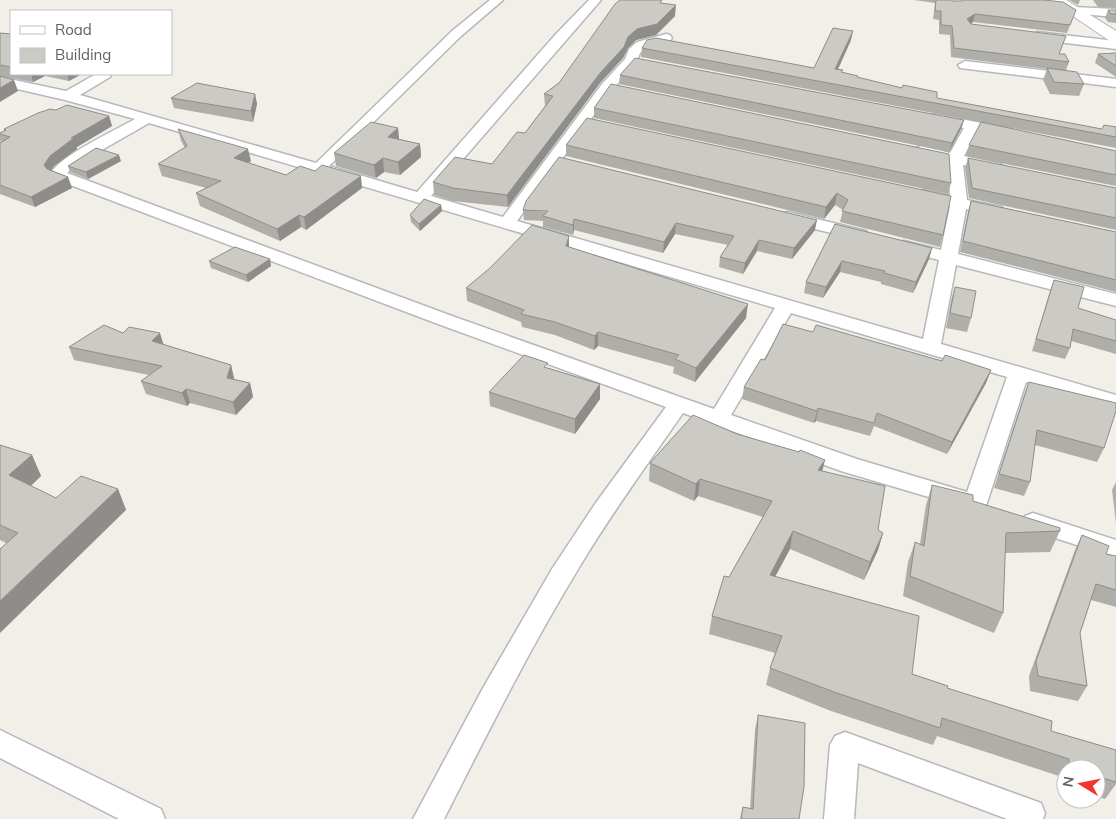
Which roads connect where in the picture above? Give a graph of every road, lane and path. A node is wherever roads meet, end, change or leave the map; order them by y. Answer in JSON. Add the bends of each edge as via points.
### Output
{"nodes":[{"id":1,"x":497,"y":0,"type":"edge"},
{"id":2,"x":595,"y":0,"type":"edge"},
{"id":3,"x":1060,"y":6,"type":"edge"},
{"id":4,"x":1116,"y":13,"type":"edge"},
{"id":5,"x":1024,"y":34,"type":"edge"},
{"id":6,"x":666,"y":38,"type":"edge"},
{"id":7,"x":1116,"y":38,"type":"edge"},
{"id":8,"x":1116,"y":45,"type":"edge"},
{"id":9,"x":965,"y":65,"type":"dead end"},
{"id":10,"x":103,"y":75,"type":"edge"},
{"id":11,"x":2,"y":83,"type":"edge"},
{"id":12,"x":1116,"y":83,"type":"edge"},
{"id":13,"x":607,"y":87,"type":"junction"},
{"id":14,"x":626,"y":91,"type":"edge"},
{"id":15,"x":68,"y":96,"type":"junction"},
{"id":16,"x":924,"y":116,"type":"edge"},
{"id":17,"x":147,"y":118,"type":"junction"},
{"id":18,"x":582,"y":121,"type":"junction"},
{"id":19,"x":600,"y":125,"type":"edge"},
{"id":20,"x":973,"y":125,"type":"junction"},
{"id":21,"x":1021,"y":135,"type":"edge"},
{"id":22,"x":906,"y":148,"type":"edge"},
{"id":23,"x":955,"y":158,"type":"junction"},
{"id":24,"x":552,"y":159,"type":"junction"},
{"id":25,"x":571,"y":164,"type":"edge"},
{"id":26,"x":318,"y":169,"type":"junction"},
{"id":27,"x":1012,"y":171,"type":"edge"},
{"id":28,"x":904,"y":190,"type":"edge"},
{"id":29,"x":420,"y":198,"type":"junction"},
{"id":30,"x":959,"y":203,"type":"junction"},
{"id":31,"x":1007,"y":213,"type":"edge"},
{"id":32,"x":774,"y":214,"type":"edge"},
{"id":33,"x":508,"y":222,"type":"junction"},
{"id":34,"x":947,"y":256,"type":"junction"},
{"id":35,"x":1116,"y":300,"type":"edge"},
{"id":36,"x":786,"y":306,"type":"junction"},
{"id":37,"x":931,"y":347,"type":"junction"},
{"id":38,"x":1018,"y":374,"type":"junction"},
{"id":39,"x":1116,"y":402,"type":"edge"},
{"id":40,"x":679,"y":404,"type":"junction"},
{"id":41,"x":719,"y":418,"type":"junction"},
{"id":42,"x":993,"y":509,"type":"junction"},
{"id":43,"x":1116,"y":549,"type":"edge"},
{"id":44,"x":0,"y":743,"type":"edge"},
{"id":45,"x":1035,"y":817,"type":"edge"},
{"id":46,"x":150,"y":819,"type":"edge"},
{"id":47,"x":428,"y":819,"type":"edge"},
{"id":48,"x":839,"y":819,"type":"edge"}],
"edges":[{"from":1,"to":26,"type":"street","via":[[456,34]]},
{"from":2,"to":29,"type":"street"},
{"from":3,"to":4,"type":"street"},
{"from":3,"to":7,"type":"street"},
{"from":5,"to":8,"type":"street"},
{"from":6,"to":13,"type":"street","via":[[641,45],[634,52],[636,61]]},
{"from":9,"to":12,"type":"street"},
{"from":10,"to":15,"type":"street"},
{"from":11,"to":15,"type":"street"},
{"from":13,"to":14,"type":"street"},
{"from":13,"to":18,"type":"street"},
{"from":15,"to":17,"type":"street"},
{"from":16,"to":20,"type":"street"},
{"from":17,"to":26,"type":"street"},
{"from":17,"to":40,"type":"street","via":[[69,163],[58,175],[427,314]]},
{"from":18,"to":19,"type":"street"},
{"from":18,"to":24,"type":"street"},
{"from":20,"to":21,"type":"street"},
{"from":20,"to":23,"type":"street"},
{"from":22,"to":23,"type":"street"},
{"from":23,"to":27,"type":"street"},
{"from":23,"to":30,"type":"street"},
{"from":24,"to":25,"type":"street"},
{"from":24,"to":33,"type":"street"},
{"from":26,"to":29,"type":"street"},
{"from":28,"to":30,"type":"street"},
{"from":29,"to":33,"type":"street"},
{"from":30,"to":31,"type":"street"},
{"from":30,"to":34,"type":"street"},
{"from":32,"to":34,"type":"street"},
{"from":33,"to":36,"type":"street"},
{"from":34,"to":35,"type":"street"},
{"from":34,"to":37,"type":"street"},
{"from":36,"to":37,"type":"street"},
{"from":36,"to":41,"type":"street"},
{"from":37,"to":38,"type":"street"},
{"from":38,"to":39,"type":"street"},
{"from":38,"to":42,"type":"street"},
{"from":40,"to":41,"type":"street"},
{"from":40,"to":47,"type":"street","via":[[562,574],[511,660]]},
{"from":41,"to":42,"type":"street","via":[[849,465]]},
{"from":42,"to":43,"type":"street"},
{"from":44,"to":46,"type":"street"},
{"from":45,"to":48,"type":"street","via":[[845,745]]}]}
